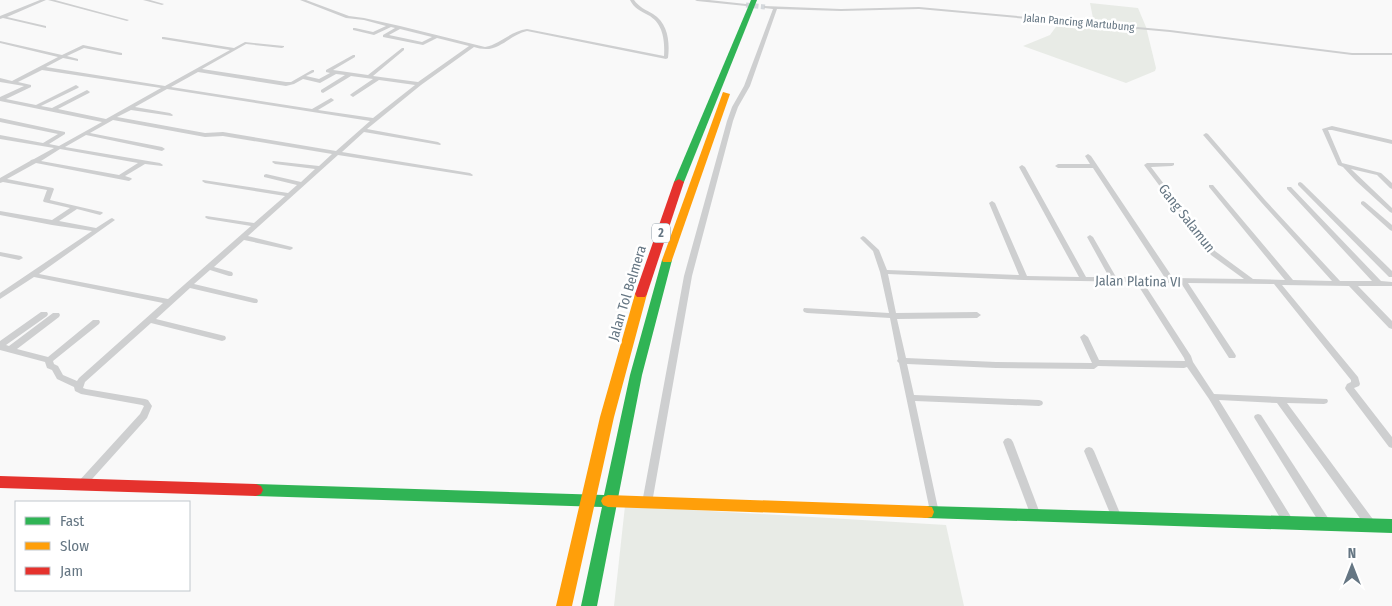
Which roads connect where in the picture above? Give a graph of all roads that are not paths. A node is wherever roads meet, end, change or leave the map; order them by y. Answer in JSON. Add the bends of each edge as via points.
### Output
{"nodes":[{"id":1,"x":44,"y":0,"type":"edge"},
{"id":2,"x":50,"y":0,"type":"edge"},
{"id":3,"x":145,"y":0,"type":"edge"},
{"id":4,"x":302,"y":0,"type":"edge"},
{"id":5,"x":632,"y":0,"type":"edge"},
{"id":6,"x":697,"y":0,"type":"edge"},
{"id":7,"x":750,"y":3,"type":"edge"},
{"id":8,"x":162,"y":4,"type":"dead end"},
{"id":9,"x":764,"y":4,"type":"edge"},
{"id":10,"x":775,"y":8,"type":"junction"},
{"id":11,"x":0,"y":10,"type":"edge"},
{"id":12,"x":14,"y":12,"type":"junction"},
{"id":13,"x":1,"y":17,"type":"edge"},
{"id":14,"x":127,"y":20,"type":"dead end"},
{"id":15,"x":391,"y":25,"type":"junction"},
{"id":16,"x":400,"y":27,"type":"junction"},
{"id":17,"x":44,"y":28,"type":"dead end"},
{"id":18,"x":355,"y":29,"type":"dead end"},
{"id":19,"x":437,"y":36,"type":"junction"},
{"id":20,"x":164,"y":38,"type":"dead end"},
{"id":21,"x":0,"y":42,"type":"edge"},
{"id":22,"x":473,"y":45,"type":"junction"},
{"id":23,"x":282,"y":47,"type":"dead end"},
{"id":24,"x":234,"y":49,"type":"junction"},
{"id":25,"x":402,"y":49,"type":"dead end"},
{"id":26,"x":120,"y":54,"type":"dead end"},
{"id":27,"x":1392,"y":54,"type":"edge"},
{"id":28,"x":353,"y":56,"type":"dead end"},
{"id":29,"x":61,"y":57,"type":"junction"},
{"id":30,"x":76,"y":60,"type":"dead end"},
{"id":31,"x":41,"y":68,"type":"junction"},
{"id":32,"x":197,"y":70,"type":"junction"},
{"id":33,"x":312,"y":71,"type":"dead end"},
{"id":34,"x":335,"y":72,"type":"junction"},
{"id":35,"x":350,"y":74,"type":"junction"},
{"id":36,"x":302,"y":77,"type":"junction"},
{"id":37,"x":370,"y":77,"type":"junction"},
{"id":38,"x":378,"y":78,"type":"junction"},
{"id":39,"x":0,"y":80,"type":"edge"},
{"id":40,"x":14,"y":82,"type":"junction"},
{"id":41,"x":419,"y":84,"type":"junction"},
{"id":42,"x":76,"y":87,"type":"dead end"},
{"id":43,"x":164,"y":88,"type":"junction"},
{"id":44,"x":323,"y":91,"type":"dead end"},
{"id":45,"x":87,"y":92,"type":"dead end"},
{"id":46,"x":353,"y":95,"type":"dead end"},
{"id":47,"x":331,"y":100,"type":"dead end"},
{"id":48,"x":2,"y":101,"type":"edge"},
{"id":49,"x":35,"y":106,"type":"junction"},
{"id":50,"x":130,"y":108,"type":"junction"},
{"id":51,"x":53,"y":110,"type":"junction"},
{"id":52,"x":312,"y":111,"type":"junction"},
{"id":53,"x":170,"y":115,"type":"dead end"},
{"id":54,"x":109,"y":119,"type":"junction"},
{"id":55,"x":0,"y":120,"type":"edge"},
{"id":56,"x":374,"y":120,"type":"junction"},
{"id":57,"x":363,"y":130,"type":"junction"},
{"id":58,"x":84,"y":134,"type":"junction"},
{"id":59,"x":1206,"y":135,"type":"dead end"},
{"id":60,"x":0,"y":137,"type":"edge"},
{"id":61,"x":1392,"y":142,"type":"edge"},
{"id":62,"x":438,"y":144,"type":"dead end"},
{"id":63,"x":43,"y":145,"type":"junction"},
{"id":64,"x":57,"y":148,"type":"junction"},
{"id":65,"x":162,"y":149,"type":"dead end"},
{"id":66,"x":336,"y":152,"type":"junction"},
{"id":67,"x":1088,"y":156,"type":"dead end"},
{"id":68,"x":33,"y":161,"type":"junction"},
{"id":69,"x":144,"y":162,"type":"junction"},
{"id":70,"x":275,"y":162,"type":"dead end"},
{"id":71,"x":1172,"y":164,"type":"dead end"},
{"id":72,"x":160,"y":165,"type":"dead end"},
{"id":73,"x":1058,"y":166,"type":"dead end"},
{"id":74,"x":1094,"y":166,"type":"junction"},
{"id":75,"x":1022,"y":167,"type":"dead end"},
{"id":76,"x":1346,"y":167,"type":"junction"},
{"id":77,"x":319,"y":168,"type":"junction"},
{"id":78,"x":0,"y":171,"type":"edge"},
{"id":79,"x":13,"y":174,"type":"junction"},
{"id":80,"x":470,"y":175,"type":"dead end"},
{"id":81,"x":266,"y":176,"type":"dead end"},
{"id":82,"x":120,"y":177,"type":"junction"},
{"id":83,"x":129,"y":179,"type":"dead end"},
{"id":84,"x":1,"y":180,"type":"edge"},
{"id":85,"x":206,"y":181,"type":"dead end"},
{"id":86,"x":301,"y":184,"type":"junction"},
{"id":87,"x":1300,"y":184,"type":"dead end"},
{"id":88,"x":1211,"y":186,"type":"dead end"},
{"id":89,"x":1392,"y":187,"type":"edge"},
{"id":90,"x":1289,"y":188,"type":"dead end"},
{"id":91,"x":289,"y":195,"type":"junction"},
{"id":92,"x":992,"y":203,"type":"dead end"},
{"id":93,"x":1363,"y":203,"type":"dead end"},
{"id":94,"x":76,"y":207,"type":"junction"},
{"id":95,"x":1392,"y":211,"type":"edge"},
{"id":96,"x":0,"y":213,"type":"edge"},
{"id":97,"x":100,"y":213,"type":"dead end"},
{"id":98,"x":208,"y":217,"type":"dead end"},
{"id":99,"x":112,"y":220,"type":"dead end"},
{"id":100,"x":52,"y":223,"type":"junction"},
{"id":101,"x":255,"y":225,"type":"junction"},
{"id":102,"x":98,"y":230,"type":"junction"},
{"id":103,"x":1392,"y":230,"type":"edge"},
{"id":104,"x":242,"y":237,"type":"junction"},
{"id":105,"x":1090,"y":237,"type":"dead end"},
{"id":106,"x":864,"y":238,"type":"dead end"},
{"id":107,"x":290,"y":248,"type":"dead end"},
{"id":108,"x":0,"y":254,"type":"edge"},
{"id":109,"x":19,"y":258,"type":"dead end"},
{"id":110,"x":208,"y":267,"type":"junction"},
{"id":111,"x":884,"y":272,"type":"junction"},
{"id":112,"x":229,"y":274,"type":"dead end"},
{"id":113,"x":35,"y":275,"type":"junction"},
{"id":114,"x":1392,"y":275,"type":"edge"},
{"id":115,"x":1024,"y":278,"type":"junction"},
{"id":116,"x":1084,"y":279,"type":"junction"},
{"id":117,"x":1114,"y":280,"type":"junction"},
{"id":118,"x":1139,"y":281,"type":"junction"},
{"id":119,"x":1171,"y":281,"type":"junction"},
{"id":120,"x":1183,"y":282,"type":"junction"},
{"id":121,"x":1252,"y":282,"type":"junction"},
{"id":122,"x":1276,"y":283,"type":"junction"},
{"id":123,"x":1292,"y":283,"type":"junction"},
{"id":124,"x":1339,"y":284,"type":"junction"},
{"id":125,"x":1352,"y":284,"type":"junction"},
{"id":126,"x":1379,"y":284,"type":"junction"},
{"id":127,"x":1392,"y":284,"type":"edge"},
{"id":128,"x":189,"y":285,"type":"junction"},
{"id":129,"x":0,"y":297,"type":"edge"},
{"id":130,"x":254,"y":301,"type":"dead end"},
{"id":131,"x":170,"y":302,"type":"junction"},
{"id":132,"x":807,"y":310,"type":"dead end"},
{"id":133,"x":44,"y":314,"type":"dead end"},
{"id":134,"x":977,"y":315,"type":"dead end"},
{"id":135,"x":56,"y":316,"type":"dead end"},
{"id":136,"x":893,"y":316,"type":"junction"},
{"id":137,"x":150,"y":320,"type":"junction"},
{"id":138,"x":96,"y":322,"type":"dead end"},
{"id":139,"x":1392,"y":326,"type":"edge"},
{"id":140,"x":1084,"y":337,"type":"dead end"},
{"id":141,"x":222,"y":338,"type":"dead end"},
{"id":142,"x":10,"y":350,"type":"junction"},
{"id":143,"x":1232,"y":356,"type":"dead end"},
{"id":144,"x":49,"y":360,"type":"junction"},
{"id":145,"x":902,"y":361,"type":"junction"},
{"id":146,"x":1096,"y":363,"type":"junction"},
{"id":147,"x":1189,"y":363,"type":"junction"},
{"id":148,"x":79,"y":386,"type":"junction"},
{"id":149,"x":1212,"y":396,"type":"junction"},
{"id":150,"x":910,"y":398,"type":"junction"},
{"id":151,"x":1279,"y":399,"type":"junction"},
{"id":152,"x":1324,"y":401,"type":"dead end"},
{"id":153,"x":1039,"y":403,"type":"dead end"},
{"id":154,"x":1258,"y":417,"type":"dead end"},
{"id":155,"x":1008,"y":442,"type":"dead end"},
{"id":156,"x":1392,"y":444,"type":"edge"},
{"id":157,"x":1089,"y":451,"type":"dead end"},
{"id":158,"x":0,"y":482,"type":"edge"},
{"id":159,"x":80,"y":485,"type":"junction"},
{"id":160,"x":647,"y":503,"type":"junction"},
{"id":161,"x":934,"y":512,"type":"junction"},
{"id":162,"x":1036,"y":516,"type":"junction"},
{"id":163,"x":1117,"y":518,"type":"junction"},
{"id":164,"x":1289,"y":523,"type":"junction"},
{"id":165,"x":1326,"y":524,"type":"junction"},
{"id":166,"x":1372,"y":526,"type":"junction"},
{"id":167,"x":1392,"y":526,"type":"edge"},
{"id":168,"x":564,"y":606,"type":"edge"},
{"id":169,"x":589,"y":606,"type":"edge"}],
"edges":[{"from":1,"to":12,"type":"street"},
{"from":2,"to":14,"type":"street"},
{"from":3,"to":8,"type":"street"},
{"from":4,"to":15,"type":"street","via":[[348,18],[364,18]]},
{"from":5,"to":22,"type":"street","via":[[658,20],[666,43],[666,58],[527,30],[488,48]]},
{"from":6,"to":7,"type":"street"},
{"from":7,"to":168,"type":"main road","name":"Jalan Tol Belmera","number":"2","via":[[662,230],[626,346],[592,475]]},
{"from":9,"to":10,"type":"street","name":"Jalan Pancing Martubung"},
{"from":9,"to":169,"type":"main road","name":"Jalan Tol Belmera","number":"2","via":[[697,169],[671,246],[639,363]]},
{"from":10,"to":27,"type":"street","name":"Jalan Pancing Martubung","via":[[919,8],[1162,30],[1352,54]]},
{"from":10,"to":160,"type":"street","via":[[747,86],[730,121],[688,276]]},
{"from":11,"to":12,"type":"street"},
{"from":12,"to":13,"type":"street"},
{"from":13,"to":17,"type":"street"},
{"from":15,"to":16,"type":"street"},
{"from":15,"to":18,"type":"street","via":[[374,34]]},
{"from":16,"to":19,"type":"street"},
{"from":16,"to":19,"type":"street","via":[[385,36],[422,44]]},
{"from":19,"to":22,"type":"street"},
{"from":20,"to":24,"type":"street"},
{"from":21,"to":29,"type":"street"},
{"from":22,"to":41,"type":"street"},
{"from":23,"to":24,"type":"street","via":[[247,42]]},
{"from":24,"to":32,"type":"street"},
{"from":25,"to":37,"type":"street"},
{"from":26,"to":29,"type":"street","via":[[86,46]]},
{"from":28,"to":34,"type":"street","via":[[328,70]]},
{"from":29,"to":30,"type":"street"},
{"from":29,"to":31,"type":"street"},
{"from":31,"to":40,"type":"street"},
{"from":31,"to":43,"type":"street"},
{"from":32,"to":36,"type":"street","via":[[286,84]]},
{"from":32,"to":43,"type":"street"},
{"from":33,"to":36,"type":"street"},
{"from":34,"to":35,"type":"street"},
{"from":34,"to":36,"type":"street","via":[[320,81]]},
{"from":35,"to":37,"type":"street"},
{"from":35,"to":44,"type":"street"},
{"from":37,"to":38,"type":"street"},
{"from":38,"to":41,"type":"street"},
{"from":38,"to":46,"type":"street"},
{"from":39,"to":40,"type":"street"},
{"from":40,"to":48,"type":"street","via":[[29,86]]},
{"from":41,"to":56,"type":"street"},
{"from":42,"to":49,"type":"street"},
{"from":43,"to":50,"type":"street"},
{"from":43,"to":52,"type":"street"},
{"from":45,"to":51,"type":"street"},
{"from":47,"to":52,"type":"street"},
{"from":48,"to":49,"type":"street"},
{"from":49,"to":51,"type":"street"},
{"from":50,"to":53,"type":"street"},
{"from":50,"to":54,"type":"street"},
{"from":51,"to":54,"type":"street"},
{"from":52,"to":56,"type":"street"},
{"from":54,"to":58,"type":"street"},
{"from":54,"to":66,"type":"street"},
{"from":55,"to":63,"type":"street","via":[[63,133]]},
{"from":56,"to":57,"type":"street"},
{"from":57,"to":62,"type":"street"},
{"from":57,"to":66,"type":"street"},
{"from":58,"to":64,"type":"street"},
{"from":58,"to":65,"type":"street"},
{"from":59,"to":124,"type":"street"},
{"from":60,"to":63,"type":"street"},
{"from":61,"to":76,"type":"street","via":[[1326,128],[1338,163]]},
{"from":63,"to":64,"type":"street"},
{"from":64,"to":68,"type":"street"},
{"from":64,"to":69,"type":"street"},
{"from":66,"to":77,"type":"street"},
{"from":66,"to":80,"type":"street"},
{"from":67,"to":74,"type":"street"},
{"from":68,"to":79,"type":"street"},
{"from":68,"to":82,"type":"street"},
{"from":69,"to":72,"type":"street"},
{"from":69,"to":82,"type":"street"},
{"from":70,"to":77,"type":"street"},
{"from":71,"to":121,"type":"street","name":"Gang Salamun","via":[[1146,165],[1213,253]]},
{"from":73,"to":74,"type":"street"},
{"from":74,"to":119,"type":"street"},
{"from":75,"to":116,"type":"street"},
{"from":76,"to":89,"type":"street","via":[[1379,174]]},
{"from":76,"to":95,"type":"street"},
{"from":77,"to":86,"type":"street"},
{"from":78,"to":79,"type":"street"},
{"from":79,"to":84,"type":"street"},
{"from":81,"to":86,"type":"street"},
{"from":82,"to":83,"type":"street"},
{"from":84,"to":94,"type":"street","via":[[51,189],[46,201]]},
{"from":85,"to":91,"type":"street"},
{"from":86,"to":91,"type":"street"},
{"from":87,"to":114,"type":"street"},
{"from":88,"to":123,"type":"street"},
{"from":90,"to":126,"type":"street"},
{"from":91,"to":101,"type":"street"},
{"from":92,"to":115,"type":"street"},
{"from":93,"to":103,"type":"street"},
{"from":94,"to":97,"type":"street"},
{"from":94,"to":100,"type":"street"},
{"from":96,"to":100,"type":"street"},
{"from":98,"to":101,"type":"street"},
{"from":99,"to":102,"type":"street"},
{"from":100,"to":102,"type":"street"},
{"from":101,"to":104,"type":"street"},
{"from":102,"to":113,"type":"street"},
{"from":104,"to":107,"type":"street"},
{"from":104,"to":110,"type":"street"},
{"from":105,"to":117,"type":"street"},
{"from":106,"to":111,"type":"street","via":[[876,250]]},
{"from":108,"to":109,"type":"street"},
{"from":110,"to":112,"type":"street"},
{"from":110,"to":128,"type":"street"},
{"from":111,"to":115,"type":"street","name":"Jalan Platina VI"},
{"from":111,"to":136,"type":"street"},
{"from":113,"to":129,"type":"street"},
{"from":113,"to":131,"type":"street"},
{"from":115,"to":116,"type":"street","name":"Jalan Platina VI"},
{"from":116,"to":117,"type":"street","name":"Jalan Platina VI"},
{"from":117,"to":118,"type":"street","name":"Jalan Platina VI"},
{"from":118,"to":119,"type":"street","name":"Jalan Platina VI"},
{"from":118,"to":147,"type":"street"},
{"from":119,"to":120,"type":"street","name":"Jalan Platina VI"},
{"from":120,"to":121,"type":"street","name":"Jalan Platina VI"},
{"from":120,"to":143,"type":"street"},
{"from":121,"to":122,"type":"street","name":"Jalan Platina VI"},
{"from":122,"to":123,"type":"street","name":"Jalan Platina VI"},
{"from":122,"to":156,"type":"street","via":[[1355,379],[1356,384],[1349,388]]},
{"from":123,"to":124,"type":"street","name":"Jalan Platina VI"},
{"from":124,"to":125,"type":"street","name":"Jalan Platina VI"},
{"from":125,"to":126,"type":"street","name":"Jalan Platina VI"},
{"from":125,"to":139,"type":"street"},
{"from":126,"to":127,"type":"street","name":"Jalan Platina VI"},
{"from":128,"to":130,"type":"street"},
{"from":128,"to":131,"type":"street"},
{"from":131,"to":137,"type":"street"},
{"from":132,"to":136,"type":"street"},
{"from":133,"to":142,"type":"street","via":[[1,346]]},
{"from":134,"to":136,"type":"street"},
{"from":135,"to":142,"type":"street"},
{"from":136,"to":145,"type":"street"},
{"from":137,"to":141,"type":"street"},
{"from":137,"to":148,"type":"street"},
{"from":138,"to":144,"type":"street"},
{"from":140,"to":146,"type":"street"},
{"from":142,"to":144,"type":"street"},
{"from":144,"to":148,"type":"street","via":[[60,377]]},
{"from":145,"to":146,"type":"street","via":[[1089,367]]},
{"from":145,"to":150,"type":"street"},
{"from":146,"to":147,"type":"street"},
{"from":147,"to":149,"type":"street"},
{"from":148,"to":159,"type":"street","via":[[78,389],[84,392],[145,402],[148,406],[144,416]]},
{"from":149,"to":151,"type":"street"},
{"from":149,"to":164,"type":"street"},
{"from":150,"to":153,"type":"street"},
{"from":150,"to":161,"type":"street"},
{"from":151,"to":152,"type":"street"},
{"from":151,"to":166,"type":"street"},
{"from":154,"to":165,"type":"street"},
{"from":155,"to":162,"type":"street"},
{"from":157,"to":163,"type":"street"},
{"from":158,"to":159,"type":"main road"},
{"from":159,"to":160,"type":"main road"},
{"from":160,"to":161,"type":"main road"},
{"from":161,"to":162,"type":"main road"},
{"from":162,"to":163,"type":"main road"},
{"from":163,"to":164,"type":"main road"},
{"from":164,"to":165,"type":"main road"},
{"from":165,"to":166,"type":"main road"},
{"from":166,"to":167,"type":"main road"}]}
